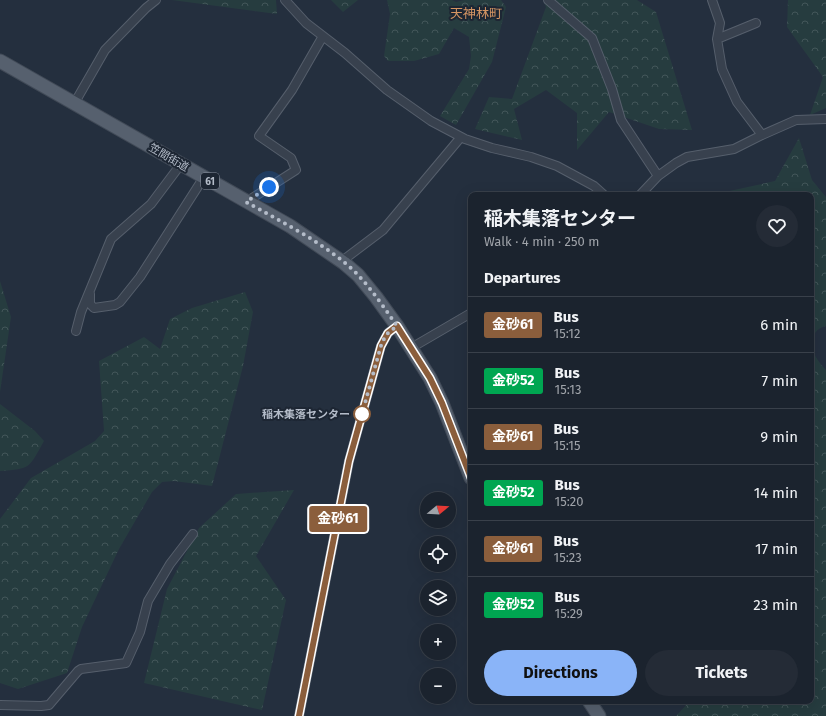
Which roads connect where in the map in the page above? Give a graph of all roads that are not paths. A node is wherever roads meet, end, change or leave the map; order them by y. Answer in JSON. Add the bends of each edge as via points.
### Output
{"nodes":[{"id":1,"x":156,"y":0,"type":"edge"},
{"id":2,"x":284,"y":0,"type":"edge"},
{"id":3,"x":548,"y":0,"type":"edge"},
{"id":4,"x":712,"y":0,"type":"edge"},
{"id":5,"x":756,"y":23,"type":"dead end"},
{"id":6,"x":322,"y":36,"type":"junction"},
{"id":7,"x":717,"y":38,"type":"junction"},
{"id":8,"x":0,"y":61,"type":"edge"},
{"id":9,"x":74,"y":104,"type":"junction"},
{"id":10,"x":826,"y":119,"type":"edge"},
{"id":11,"x":762,"y":135,"type":"junction"},
{"id":12,"x":461,"y":137,"type":"junction"},
{"id":13,"x":181,"y":164,"type":"junction"},
{"id":14,"x":658,"y":176,"type":"junction"},
{"id":15,"x":204,"y":177,"type":"junction"},
{"id":16,"x":601,"y":192,"type":"edge"},
{"id":17,"x":643,"y":192,"type":"edge"},
{"id":18,"x":246,"y":202,"type":"junction"},
{"id":19,"x":342,"y":261,"type":"junction"},
{"id":20,"x":89,"y":292,"type":"junction"},
{"id":21,"x":468,"y":315,"type":"edge"},
{"id":22,"x":397,"y":326,"type":"junction"},
{"id":23,"x":76,"y":331,"type":"dead end"},
{"id":24,"x":411,"y":348,"type":"junction"},
{"id":25,"x":468,"y":470,"type":"edge"},
{"id":26,"x":193,"y":534,"type":"dead end"},
{"id":27,"x":591,"y":704,"type":"edge"},
{"id":28,"x":0,"y":705,"type":"edge"},
{"id":29,"x":299,"y":716,"type":"edge"},
{"id":30,"x":599,"y":716,"type":"edge"}],
"edges":[{"from":1,"to":9,"type":"street","via":[[105,50]]},
{"from":2,"to":6,"type":"street"},
{"from":3,"to":14,"type":"street","via":[[592,38],[612,88],[621,120]]},
{"from":4,"to":7,"type":"street","via":[[720,23]]},
{"from":5,"to":7,"type":"street"},
{"from":6,"to":12,"type":"street","via":[[387,90],[431,121]]},
{"from":6,"to":18,"type":"street","via":[[292,90],[259,136],[291,158],[296,170]]},
{"from":7,"to":11,"type":"street","via":[[722,70],[737,102]]},
{"from":8,"to":9,"type":"main road","name":"笠間街道","number":"61"},
{"from":9,"to":13,"type":"main road","name":"笠間街道","number":"61"},
{"from":10,"to":11,"type":"street","via":[[796,120]]},
{"from":11,"to":14,"type":"street","via":[[734,149],[687,157]]},
{"from":12,"to":16,"type":"street","via":[[557,166]]},
{"from":12,"to":19,"type":"street","via":[[383,230]]},
{"from":13,"to":15,"type":"main road","name":"笠間街道","number":"61"},
{"from":13,"to":20,"type":"street","via":[[151,204],[111,239]]},
{"from":14,"to":17,"type":"street"},
{"from":15,"to":18,"type":"main road","name":"笠間街道","number":"61"},
{"from":15,"to":20,"type":"street","via":[[140,277],[120,302],[94,308],[90,304]]},
{"from":18,"to":19,"type":"main road","name":"笠間街道","number":"61","via":[[290,226]]},
{"from":19,"to":22,"type":"main road","name":"笠間街道","number":"61","via":[[368,286]]},
{"from":20,"to":23,"type":"street"},
{"from":21,"to":24,"type":"street"},
{"from":22,"to":24,"type":"main road","name":"笠間街道","number":"61"},
{"from":22,"to":29,"type":"street","via":[[388,333],[381,346],[349,461]]},
{"from":24,"to":25,"type":"main road","name":"笠間街道","number":"61","via":[[442,403]]},
{"from":26,"to":28,"type":"street","via":[[170,564],[148,601],[140,632],[126,663],[81,669],[49,704]]},
{"from":27,"to":30,"type":"main road"}]}
